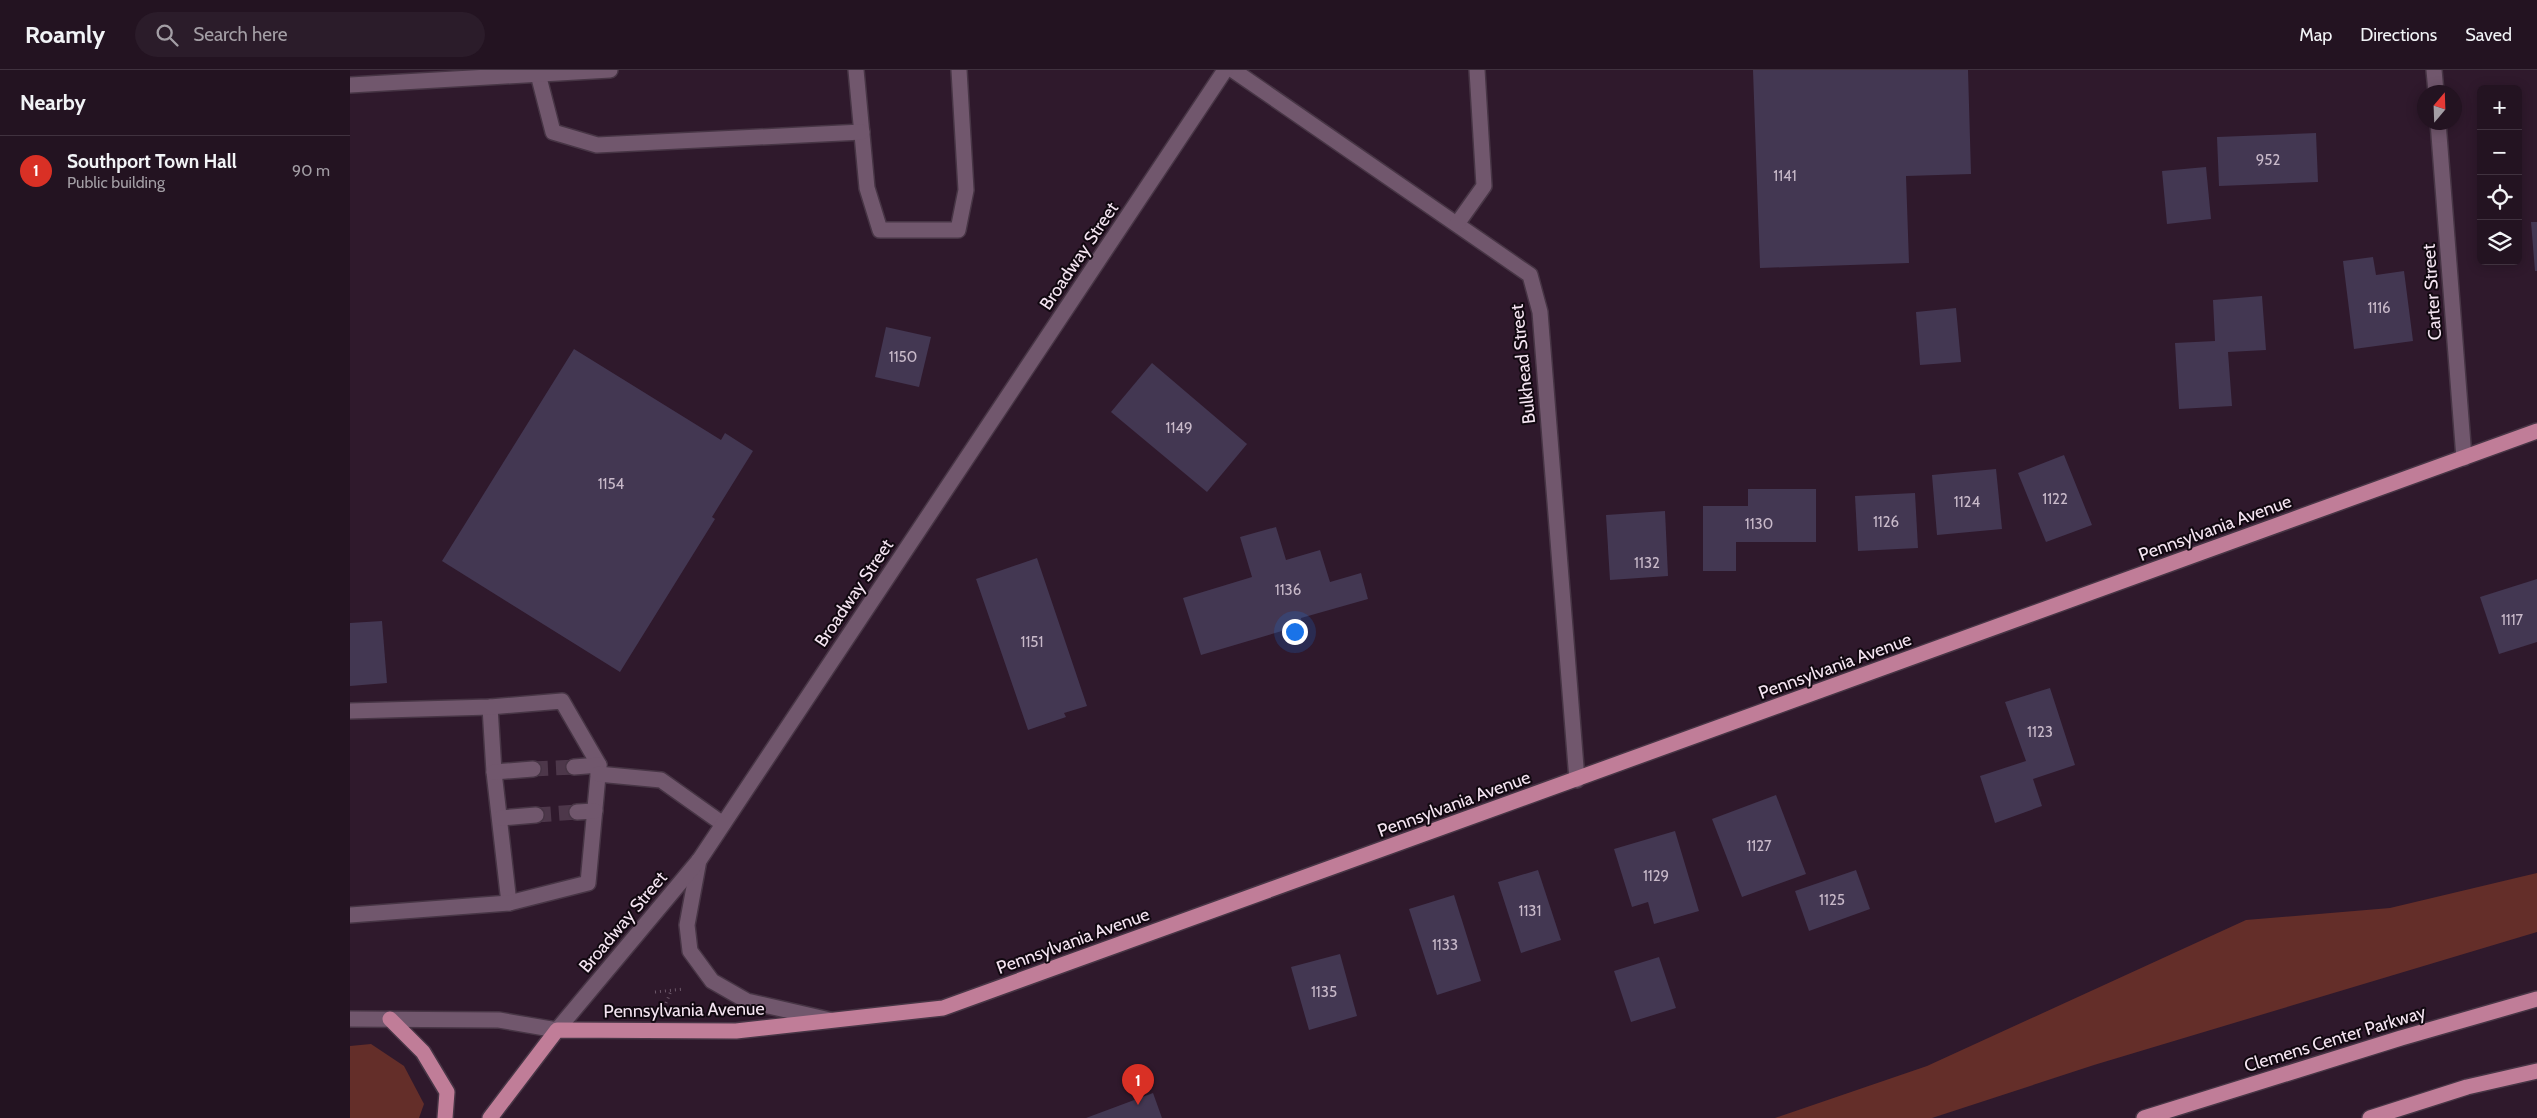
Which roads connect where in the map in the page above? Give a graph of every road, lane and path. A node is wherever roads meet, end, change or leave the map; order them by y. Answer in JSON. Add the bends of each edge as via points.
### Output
{"nodes":[{"id":1,"x":610,"y":70,"type":"edge"},
{"id":2,"x":856,"y":70,"type":"edge"},
{"id":3,"x":960,"y":70,"type":"edge"},
{"id":4,"x":1225,"y":70,"type":"edge"},
{"id":5,"x":1233,"y":70,"type":"edge"},
{"id":6,"x":1477,"y":70,"type":"edge"},
{"id":7,"x":2434,"y":70,"type":"edge"},
{"id":8,"x":538,"y":74,"type":"junction"},
{"id":9,"x":350,"y":84,"type":"edge"},
{"id":10,"x":2435,"y":85,"type":"edge"},
{"id":11,"x":2439,"y":130,"type":"edge"},
{"id":12,"x":862,"y":132,"type":"junction"},
{"id":13,"x":1457,"y":224,"type":"junction"},
{"id":14,"x":2537,"y":432,"type":"edge"},
{"id":15,"x":2464,"y":458,"type":"junction"},
{"id":16,"x":490,"y":707,"type":"junction"},
{"id":17,"x":350,"y":711,"type":"edge"},
{"id":18,"x":574,"y":767,"type":"tunnel mouth"},
{"id":19,"x":532,"y":769,"type":"tunnel mouth"},
{"id":20,"x":599,"y":770,"type":"junction"},
{"id":21,"x":494,"y":772,"type":"junction"},
{"id":22,"x":1577,"y":780,"type":"junction"},
{"id":23,"x":595,"y":811,"type":"junction"},
{"id":24,"x":577,"y":812,"type":"tunnel mouth"},
{"id":25,"x":536,"y":814,"type":"tunnel mouth"},
{"id":26,"x":501,"y":818,"type":"junction"},
{"id":27,"x":723,"y":824,"type":"junction"},
{"id":28,"x":700,"y":859,"type":"junction"},
{"id":29,"x":509,"y":902,"type":"junction"},
{"id":30,"x":350,"y":916,"type":"edge"},
{"id":31,"x":690,"y":988,"type":"dead end"},
{"id":32,"x":672,"y":990,"type":"junction"},
{"id":33,"x":655,"y":992,"type":"dead end"},
{"id":34,"x":2537,"y":1000,"type":"edge"},
{"id":35,"x":664,"y":1008,"type":"dead end"},
{"id":36,"x":350,"y":1019,"type":"edge"},
{"id":37,"x":390,"y":1019,"type":"junction"},
{"id":38,"x":832,"y":1021,"type":"junction"},
{"id":39,"x":556,"y":1030,"type":"junction"},
{"id":40,"x":2537,"y":1070,"type":"edge"},
{"id":41,"x":445,"y":1118,"type":"edge"},
{"id":42,"x":490,"y":1118,"type":"edge"},
{"id":43,"x":2144,"y":1118,"type":"edge"},
{"id":44,"x":2370,"y":1118,"type":"edge"}],
"edges":[{"from":1,"to":8,"type":"street"},
{"from":2,"to":12,"type":"street"},
{"from":3,"to":12,"type":"street","via":[[966,190],[958,230],[880,230],[866,188]]},
{"from":4,"to":27,"type":"street","name":"Broadway Street"},
{"from":5,"to":13,"type":"street","name":"Bulkhead Street"},
{"from":6,"to":13,"type":"street","via":[[1484,186]]},
{"from":7,"to":10,"type":"street"},
{"from":8,"to":9,"type":"street"},
{"from":8,"to":12,"type":"street","via":[[553,132],[597,145]]},
{"from":11,"to":15,"type":"street","name":"Carter Street"},
{"from":13,"to":22,"type":"street","name":"Bulkhead Street","via":[[1530,275],[1540,312]]},
{"from":14,"to":15,"type":"main road","name":"Pennsylvania Avenue"},
{"from":15,"to":22,"type":"main road","name":"Pennsylvania Avenue"},
{"from":16,"to":17,"type":"street"},
{"from":16,"to":20,"type":"street","via":[[562,701]]},
{"from":16,"to":21,"type":"street"},
{"from":18,"to":20,"type":"street"},
{"from":19,"to":21,"type":"street"},
{"from":20,"to":23,"type":"street"},
{"from":20,"to":27,"type":"street","via":[[661,780]]},
{"from":21,"to":26,"type":"street"},
{"from":22,"to":38,"type":"main road","name":"Pennsylvania Avenue","via":[[943,1008]]},
{"from":23,"to":24,"type":"street"},
{"from":23,"to":29,"type":"street","via":[[588,883]]},
{"from":25,"to":26,"type":"street"},
{"from":26,"to":29,"type":"street"},
{"from":27,"to":28,"type":"street","name":"Broadway Street"},
{"from":28,"to":38,"type":"street","via":[[686,925],[690,952],[712,981],[747,1001]]},
{"from":28,"to":39,"type":"street","name":"Broadway Street"},
{"from":29,"to":30,"type":"street"},
{"from":31,"to":32,"type":"path"},
{"from":32,"to":33,"type":"path"},
{"from":32,"to":35,"type":"path"},
{"from":34,"to":43,"type":"main road","name":"Clemens Center Parkway","via":[[2391,1040]]},
{"from":36,"to":37,"type":"street","name":"Pennsylvania Avenue"},
{"from":37,"to":39,"type":"street","name":"Pennsylvania Avenue","via":[[500,1020]]},
{"from":37,"to":41,"type":"main road","via":[[423,1052],[447,1092]]},
{"from":38,"to":39,"type":"main road","name":"Pennsylvania Avenue","via":[[736,1031]]},
{"from":39,"to":42,"type":"main road","name":"Broadway Street"},
{"from":40,"to":44,"type":"main road","via":[[2467,1087]]}]}
